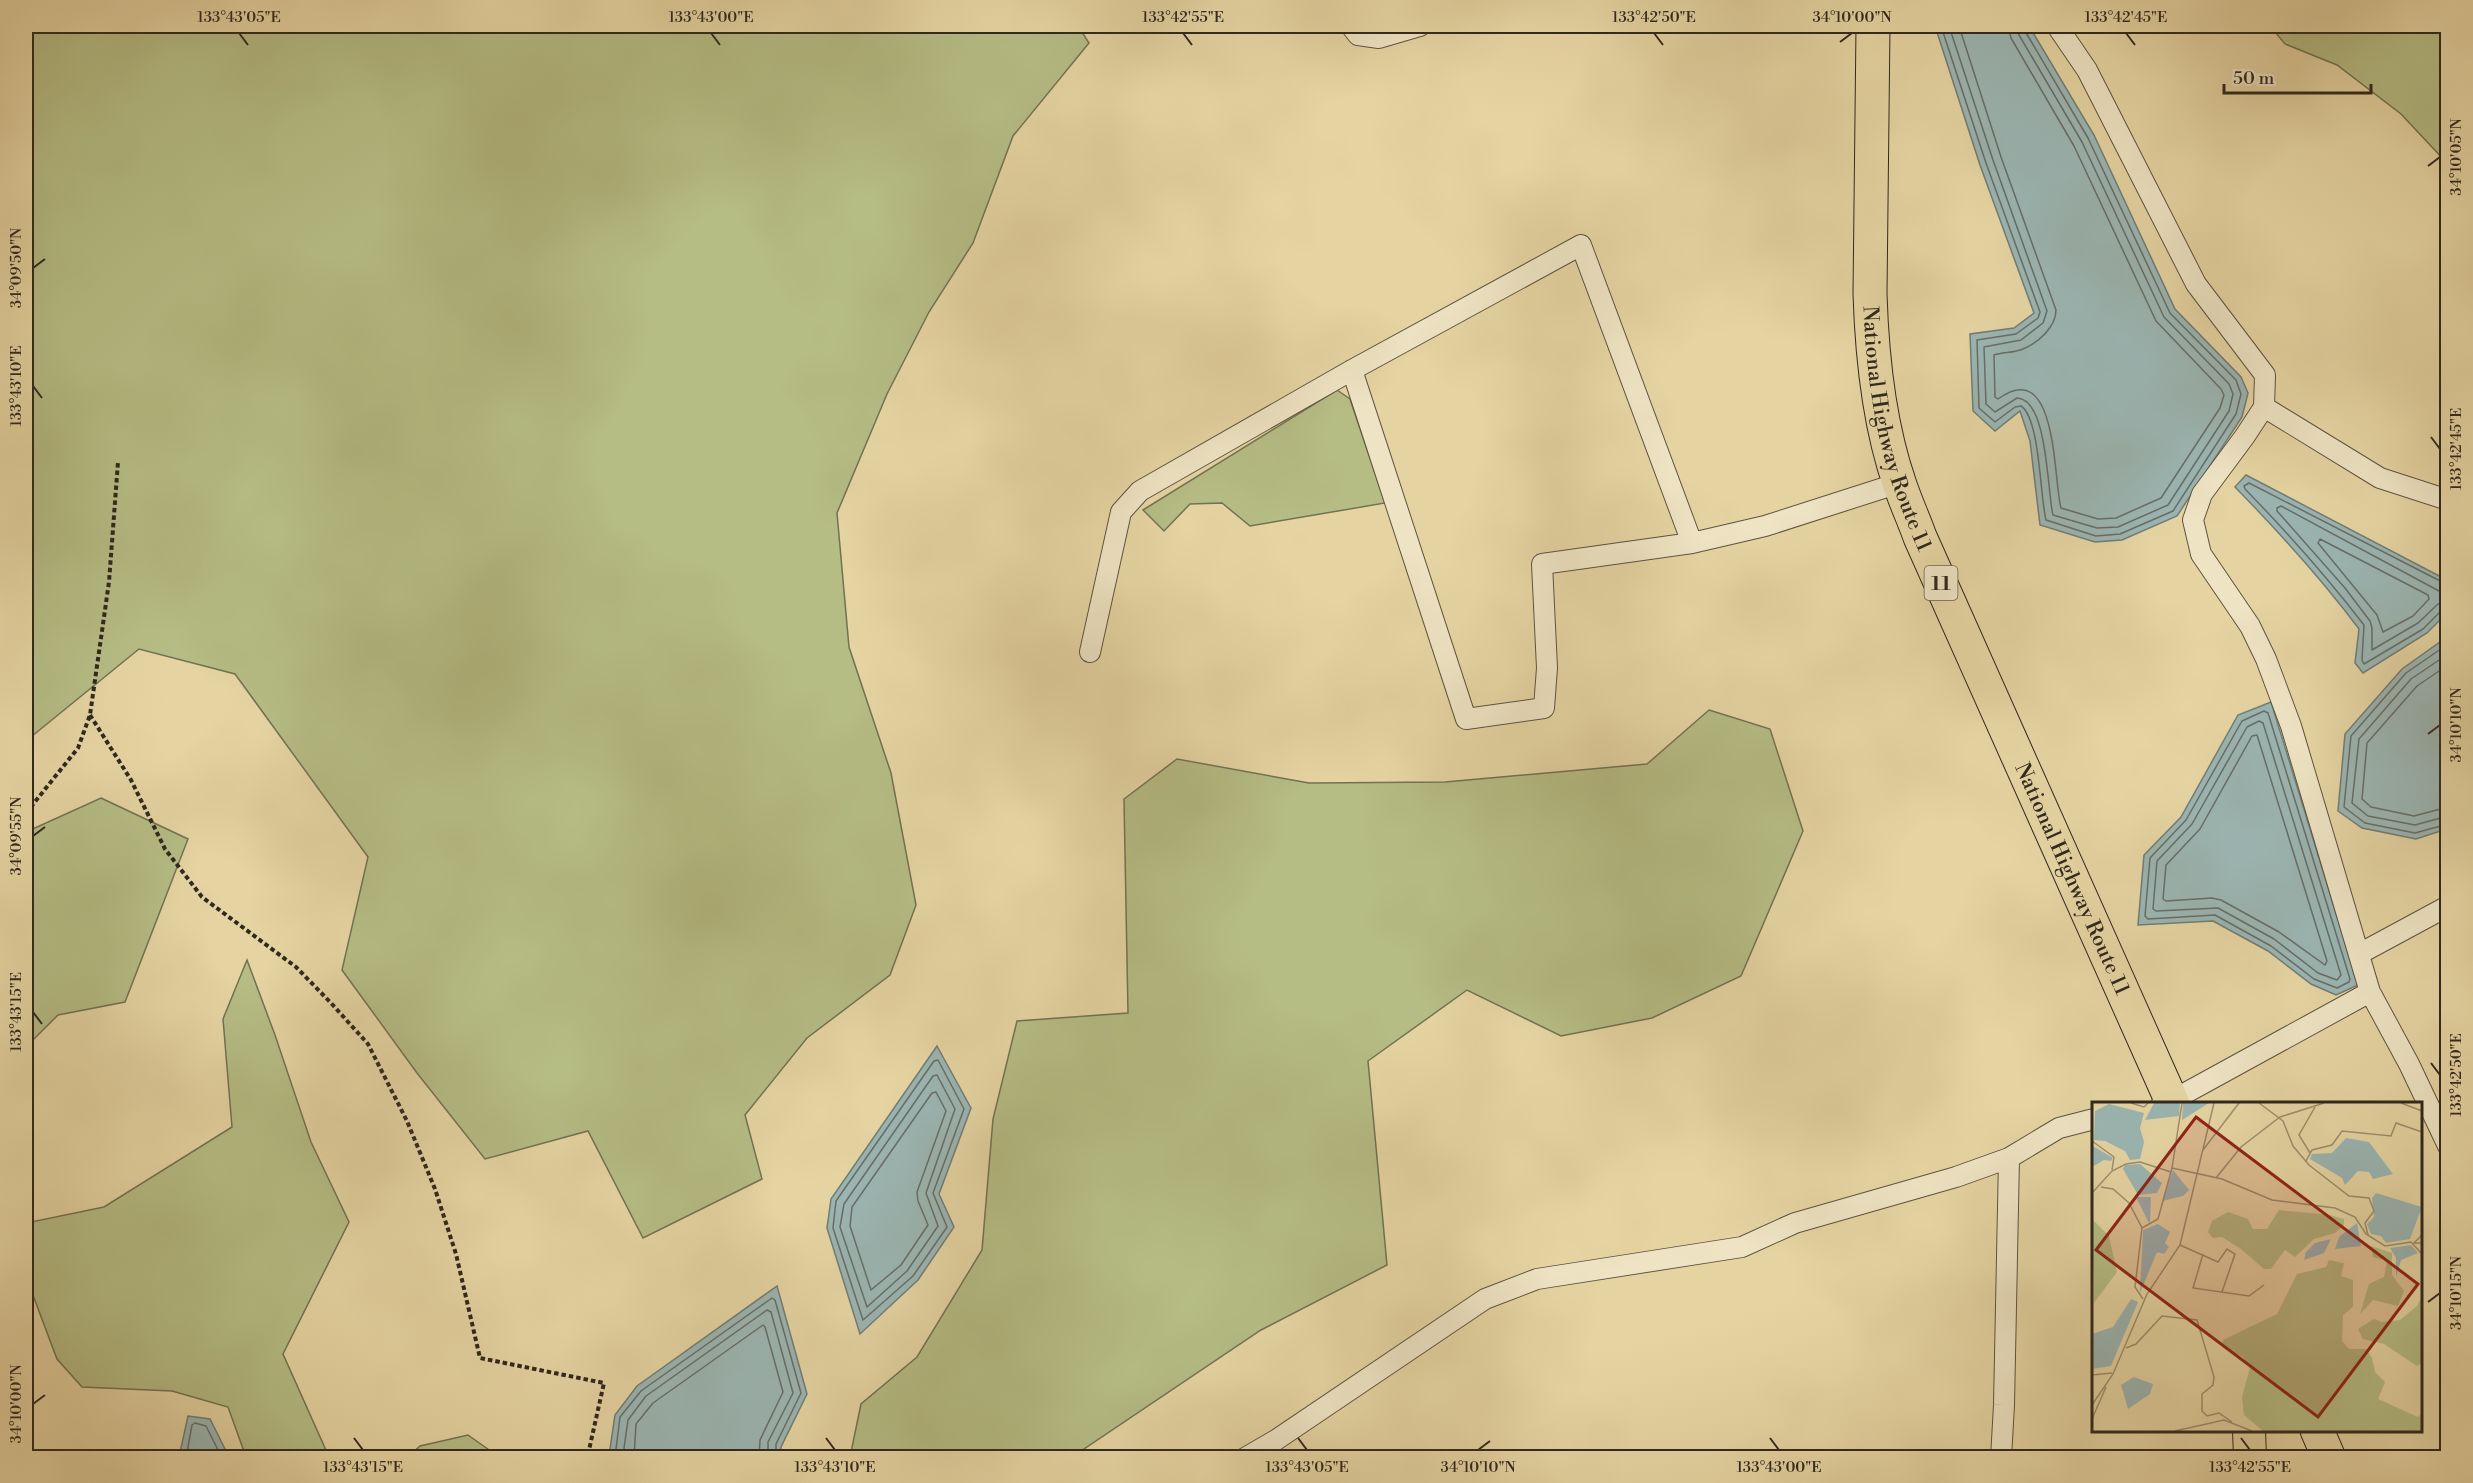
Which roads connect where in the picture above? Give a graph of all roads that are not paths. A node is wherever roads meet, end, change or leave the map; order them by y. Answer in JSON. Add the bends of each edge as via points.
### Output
{"nodes":[{"id":1,"x":1350,"y":26,"type":"edge"},
{"id":2,"x":1420,"y":26,"type":"edge"},
{"id":3,"x":1873,"y":26,"type":"edge"},
{"id":4,"x":2057,"y":26,"type":"edge"},
{"id":5,"x":1352,"y":370,"type":"junction"},
{"id":6,"x":2264,"y":406,"type":"junction"},
{"id":7,"x":1899,"y":483,"type":"junction"},
{"id":8,"x":2448,"y":500,"type":"edge"},
{"id":9,"x":1692,"y":543,"type":"junction"},
{"id":10,"x":1090,"y":652,"type":"dead end"},
{"id":11,"x":2448,"y":906,"type":"edge"},
{"id":12,"x":2359,"y":954,"type":"junction"},
{"id":13,"x":2370,"y":992,"type":"junction"},
{"id":14,"x":2168,"y":1102,"type":"edge"},
{"id":15,"x":2170,"y":1102,"type":"edge"},
{"id":16,"x":2092,"y":1120,"type":"edge"},
{"id":17,"x":2448,"y":1146,"type":"edge"},
{"id":18,"x":2008,"y":1158,"type":"junction"},
{"id":19,"x":2249,"y":1432,"type":"edge"},
{"id":20,"x":2317,"y":1432,"type":"edge"},
{"id":21,"x":1245,"y":1458,"type":"edge"},
{"id":22,"x":2001,"y":1458,"type":"edge"},
{"id":23,"x":2250,"y":1458,"type":"edge"},
{"id":24,"x":2329,"y":1458,"type":"edge"}],
"edges":[{"from":1,"to":2,"type":"street","via":[[1358,35],[1378,38]]},
{"from":3,"to":7,"type":"highway","name":"National Highway Route 11","number":"11","via":[[1871,337],[1877,385]]},
{"from":4,"to":6,"type":"street","via":[[2087,70],[2196,284],[2265,375]]},
{"from":5,"to":9,"type":"street","via":[[1581,245]]},
{"from":5,"to":9,"type":"street","via":[[1466,719],[1544,708],[1542,564]]},
{"from":5,"to":10,"type":"street","via":[[1140,490],[1120,512]]},
{"from":6,"to":8,"type":"street","via":[[2380,478]]},
{"from":6,"to":12,"type":"street","via":[[2202,494],[2193,520],[2201,554],[2250,626],[2292,726]]},
{"from":7,"to":9,"type":"street","via":[[1765,526]]},
{"from":7,"to":14,"type":"highway","name":"National Highway Route 11","number":"11"},
{"from":11,"to":12,"type":"street"},
{"from":12,"to":13,"type":"street"},
{"from":13,"to":15,"type":"street"},
{"from":13,"to":17,"type":"street"},
{"from":16,"to":18,"type":"street","via":[[2060,1128]]},
{"from":18,"to":21,"type":"street","via":[[1956,1178],[1795,1223],[1742,1247],[1537,1279],[1485,1299]]},
{"from":18,"to":22,"type":"street"},
{"from":19,"to":23,"type":"main road"},
{"from":20,"to":24,"type":"highway"}]}
